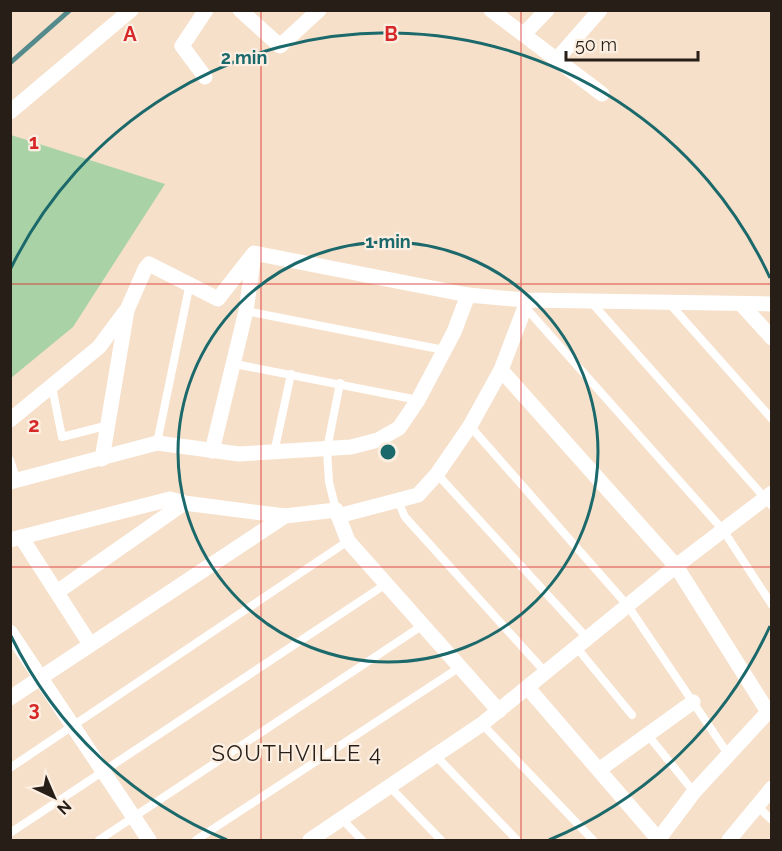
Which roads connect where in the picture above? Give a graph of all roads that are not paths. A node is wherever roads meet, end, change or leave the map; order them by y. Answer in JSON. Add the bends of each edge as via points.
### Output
{"nodes":[{"id":1,"x":130,"y":10,"type":"edge"},
{"id":2,"x":206,"y":10,"type":"edge"},
{"id":3,"x":240,"y":10,"type":"edge"},
{"id":4,"x":318,"y":10,"type":"edge"},
{"id":5,"x":491,"y":10,"type":"edge"},
{"id":6,"x":547,"y":10,"type":"edge"},
{"id":7,"x":600,"y":10,"type":"edge"},
{"id":8,"x":525,"y":33,"type":"junction"},
{"id":9,"x":557,"y":59,"type":"junction"},
{"id":10,"x":205,"y":77,"type":"dead end"},
{"id":11,"x":602,"y":94,"type":"dead end"},
{"id":12,"x":10,"y":112,"type":"edge"},
{"id":13,"x":255,"y":253,"type":"junction"},
{"id":14,"x":190,"y":283,"type":"junction"},
{"id":15,"x":468,"y":295,"type":"junction"},
{"id":16,"x":591,"y":302,"type":"junction"},
{"id":17,"x":668,"y":302,"type":"junction"},
{"id":18,"x":525,"y":304,"type":"junction"},
{"id":19,"x":771,"y":304,"type":"edge"},
{"id":20,"x":742,"y":305,"type":"junction"},
{"id":21,"x":127,"y":310,"type":"junction"},
{"id":22,"x":246,"y":311,"type":"junction"},
{"id":23,"x":771,"y":338,"type":"edge"},
{"id":24,"x":444,"y":350,"type":"junction"},
{"id":25,"x":235,"y":364,"type":"junction"},
{"id":26,"x":501,"y":370,"type":"junction"},
{"id":27,"x":291,"y":374,"type":"junction"},
{"id":28,"x":340,"y":383,"type":"junction"},
{"id":29,"x":52,"y":387,"type":"junction"},
{"id":30,"x":418,"y":400,"type":"junction"},
{"id":31,"x":771,"y":419,"type":"edge"},
{"id":32,"x":10,"y":420,"type":"edge"},
{"id":33,"x":109,"y":425,"type":"junction"},
{"id":34,"x":470,"y":426,"type":"junction"},
{"id":35,"x":157,"y":443,"type":"junction"},
{"id":36,"x":327,"y":449,"type":"junction"},
{"id":37,"x":212,"y":451,"type":"junction"},
{"id":38,"x":274,"y":453,"type":"junction"},
{"id":39,"x":102,"y":459,"type":"junction"},
{"id":40,"x":10,"y":460,"type":"edge"},
{"id":41,"x":437,"y":474,"type":"junction"},
{"id":42,"x":14,"y":481,"type":"edge"},
{"id":43,"x":770,"y":499,"type":"edge"},
{"id":44,"x":398,"y":501,"type":"junction"},
{"id":45,"x":184,"y":503,"type":"junction"},
{"id":46,"x":337,"y":513,"type":"junction"},
{"id":47,"x":285,"y":516,"type":"junction"},
{"id":48,"x":723,"y":530,"type":"junction"},
{"id":49,"x":16,"y":539,"type":"edge"},
{"id":50,"x":348,"y":541,"type":"junction"},
{"id":51,"x":676,"y":566,"type":"junction"},
{"id":52,"x":386,"y":584,"type":"junction"},
{"id":53,"x":57,"y":592,"type":"junction"},
{"id":54,"x":771,"y":605,"type":"edge"},
{"id":55,"x":628,"y":606,"type":"junction"},
{"id":56,"x":423,"y":625,"type":"junction"},
{"id":57,"x":10,"y":632,"type":"edge"},
{"id":58,"x":583,"y":643,"type":"junction"},
{"id":59,"x":90,"y":644,"type":"junction"},
{"id":60,"x":460,"y":667,"type":"junction"},
{"id":61,"x":546,"y":673,"type":"junction"},
{"id":62,"x":40,"y":678,"type":"junction"},
{"id":63,"x":528,"y":688,"type":"junction"},
{"id":64,"x":10,"y":698,"type":"edge"},
{"id":65,"x":693,"y":702,"type":"junction"},
{"id":66,"x":499,"y":711,"type":"junction"},
{"id":67,"x":770,"y":713,"type":"edge"},
{"id":68,"x":632,"y":715,"type":"dead end"},
{"id":69,"x":482,"y":724,"type":"junction"},
{"id":70,"x":73,"y":728,"type":"junction"},
{"id":71,"x":647,"y":734,"type":"junction"},
{"id":72,"x":728,"y":754,"type":"junction"},
{"id":73,"x":436,"y":756,"type":"junction"},
{"id":74,"x":10,"y":768,"type":"edge"},
{"id":75,"x":600,"y":769,"type":"junction"},
{"id":76,"x":103,"y":772,"type":"junction"},
{"id":77,"x":390,"y":787,"type":"junction"},
{"id":78,"x":771,"y":788,"type":"edge"},
{"id":79,"x":694,"y":792,"type":"junction"},
{"id":80,"x":757,"y":806,"type":"junction"},
{"id":81,"x":134,"y":818,"type":"junction"},
{"id":82,"x":342,"y":819,"type":"junction"},
{"id":83,"x":771,"y":820,"type":"edge"},
{"id":84,"x":10,"y":833,"type":"edge"},
{"id":85,"x":99,"y":840,"type":"edge"},
{"id":86,"x":148,"y":840,"type":"edge"},
{"id":87,"x":196,"y":840,"type":"edge"},
{"id":88,"x":310,"y":840,"type":"edge"},
{"id":89,"x":362,"y":840,"type":"edge"},
{"id":90,"x":441,"y":840,"type":"edge"},
{"id":91,"x":516,"y":840,"type":"edge"},
{"id":92,"x":593,"y":840,"type":"edge"},
{"id":93,"x":658,"y":840,"type":"edge"},
{"id":94,"x":729,"y":840,"type":"edge"}],
"edges":[{"from":1,"to":12,"type":"street"},
{"from":2,"to":10,"type":"street","via":[[182,46]]},
{"from":3,"to":4,"type":"street","via":[[280,46]]},
{"from":5,"to":8,"type":"street"},
{"from":6,"to":8,"type":"street"},
{"from":7,"to":9,"type":"street"},
{"from":8,"to":9,"type":"street"},
{"from":9,"to":11,"type":"street"},
{"from":13,"to":14,"type":"street","via":[[218,299]]},
{"from":13,"to":15,"type":"street"},
{"from":13,"to":22,"type":"street"},
{"from":14,"to":21,"type":"street","via":[[149,264]]},
{"from":14,"to":35,"type":"lane"},
{"from":15,"to":18,"type":"street"},
{"from":15,"to":24,"type":"street"},
{"from":16,"to":17,"type":"street"},
{"from":16,"to":18,"type":"street"},
{"from":16,"to":43,"type":"lane"},
{"from":17,"to":20,"type":"street"},
{"from":17,"to":31,"type":"lane"},
{"from":18,"to":26,"type":"street"},
{"from":18,"to":48,"type":"lane"},
{"from":19,"to":20,"type":"street"},
{"from":20,"to":23,"type":"street"},
{"from":21,"to":29,"type":"street","via":[[99,347]]},
{"from":21,"to":33,"type":"street"},
{"from":22,"to":24,"type":"lane"},
{"from":22,"to":25,"type":"street"},
{"from":24,"to":30,"type":"street"},
{"from":25,"to":27,"type":"lane"},
{"from":25,"to":37,"type":"street"},
{"from":26,"to":34,"type":"street"},
{"from":26,"to":51,"type":"street"},
{"from":27,"to":28,"type":"lane"},
{"from":27,"to":38,"type":"lane"},
{"from":28,"to":30,"type":"lane"},
{"from":28,"to":36,"type":"lane"},
{"from":29,"to":32,"type":"street"},
{"from":29,"to":33,"type":"lane","via":[[62,437]]},
{"from":30,"to":36,"type":"street","via":[[399,428],[378,440]]},
{"from":33,"to":39,"type":"street"},
{"from":34,"to":41,"type":"street"},
{"from":34,"to":55,"type":"lane"},
{"from":35,"to":37,"type":"street"},
{"from":35,"to":39,"type":"street"},
{"from":36,"to":38,"type":"street"},
{"from":36,"to":46,"type":"lane","via":[[329,482]]},
{"from":37,"to":38,"type":"street"},
{"from":39,"to":42,"type":"street"},
{"from":40,"to":42,"type":"lane"},
{"from":41,"to":44,"type":"street","via":[[418,495]]},
{"from":41,"to":58,"type":"lane"},
{"from":43,"to":48,"type":"street"},
{"from":44,"to":46,"type":"street"},
{"from":44,"to":61,"type":"lane","via":[[405,517]]},
{"from":45,"to":47,"type":"street"},
{"from":45,"to":49,"type":"street","via":[[165,499]]},
{"from":45,"to":53,"type":"street"},
{"from":46,"to":47,"type":"street"},
{"from":46,"to":50,"type":"street"},
{"from":47,"to":59,"type":"street"},
{"from":48,"to":51,"type":"street"},
{"from":48,"to":54,"type":"lane"},
{"from":49,"to":53,"type":"street"},
{"from":50,"to":52,"type":"street"},
{"from":50,"to":70,"type":"lane"},
{"from":51,"to":55,"type":"street"},
{"from":51,"to":67,"type":"street"},
{"from":52,"to":56,"type":"street"},
{"from":52,"to":76,"type":"lane"},
{"from":53,"to":59,"type":"street"},
{"from":55,"to":58,"type":"street"},
{"from":55,"to":65,"type":"lane"},
{"from":56,"to":60,"type":"street"},
{"from":56,"to":81,"type":"lane"},
{"from":57,"to":62,"type":"street"},
{"from":58,"to":61,"type":"street"},
{"from":58,"to":68,"type":"lane"},
{"from":59,"to":62,"type":"street"},
{"from":60,"to":66,"type":"street"},
{"from":60,"to":87,"type":"lane"},
{"from":61,"to":63,"type":"street"},
{"from":62,"to":64,"type":"street"},
{"from":62,"to":70,"type":"street"},
{"from":63,"to":66,"type":"street"},
{"from":63,"to":75,"type":"street"},
{"from":65,"to":71,"type":"street"},
{"from":65,"to":72,"type":"lane"},
{"from":66,"to":69,"type":"street"},
{"from":67,"to":72,"type":"street"},
{"from":69,"to":73,"type":"street"},
{"from":69,"to":92,"type":"lane"},
{"from":70,"to":74,"type":"lane"},
{"from":70,"to":76,"type":"street"},
{"from":71,"to":75,"type":"street"},
{"from":71,"to":79,"type":"lane"},
{"from":72,"to":79,"type":"street"},
{"from":73,"to":77,"type":"street"},
{"from":73,"to":91,"type":"lane"},
{"from":75,"to":93,"type":"street"},
{"from":76,"to":81,"type":"street"},
{"from":76,"to":84,"type":"lane"},
{"from":77,"to":82,"type":"street"},
{"from":77,"to":90,"type":"lane"},
{"from":78,"to":80,"type":"street"},
{"from":79,"to":93,"type":"street"},
{"from":80,"to":83,"type":"lane"},
{"from":80,"to":94,"type":"street"},
{"from":81,"to":85,"type":"lane"},
{"from":81,"to":86,"type":"street"},
{"from":82,"to":88,"type":"street"},
{"from":82,"to":89,"type":"lane"}]}
